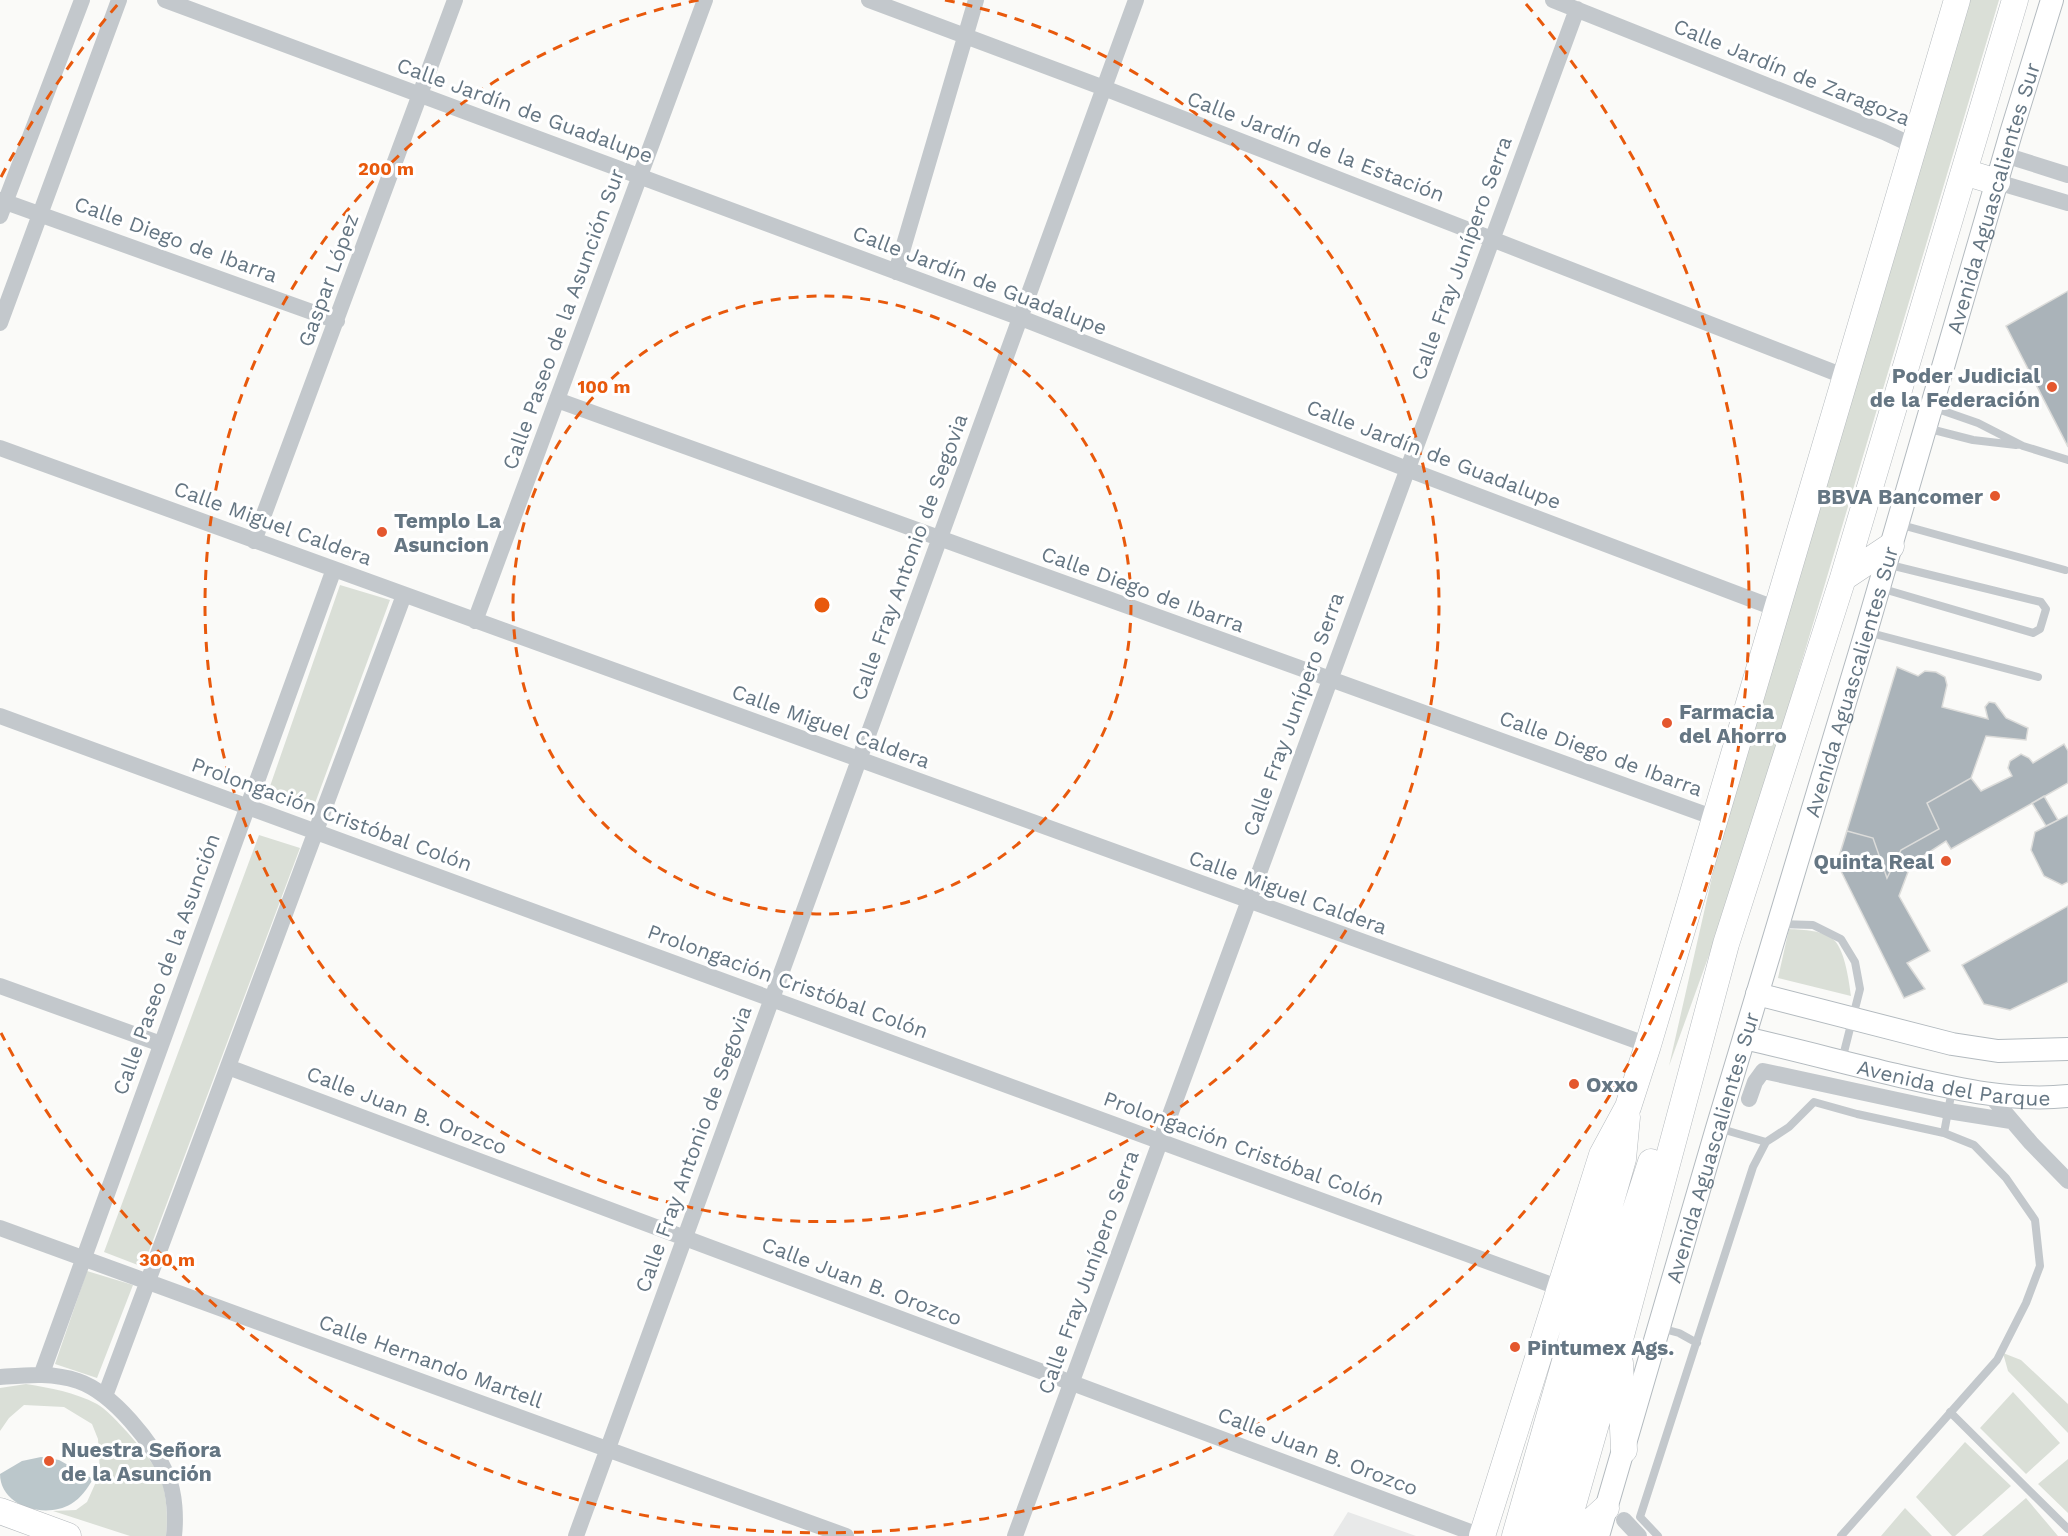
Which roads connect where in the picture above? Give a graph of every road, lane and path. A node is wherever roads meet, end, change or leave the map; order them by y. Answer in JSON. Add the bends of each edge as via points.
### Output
{"nodes":[{"id":1,"x":82,"y":0,"type":"edge"},
{"id":2,"x":119,"y":0,"type":"edge"},
{"id":3,"x":165,"y":0,"type":"edge"},
{"id":4,"x":456,"y":0,"type":"edge"},
{"id":5,"x":705,"y":0,"type":"edge"},
{"id":6,"x":869,"y":0,"type":"edge"},
{"id":7,"x":976,"y":0,"type":"edge"},
{"id":8,"x":1136,"y":0,"type":"edge"},
{"id":9,"x":1553,"y":0,"type":"edge"},
{"id":10,"x":1957,"y":0,"type":"edge"},
{"id":11,"x":2015,"y":0,"type":"edge"},
{"id":12,"x":2052,"y":0,"type":"edge"},
{"id":13,"x":1577,"y":9,"type":"junction"},
{"id":14,"x":965,"y":37,"type":"junction"},
{"id":15,"x":1104,"y":88,"type":"junction"},
{"id":16,"x":420,"y":95,"type":"junction"},
{"id":17,"x":1914,"y":146,"type":"junction"},
{"id":18,"x":2005,"y":155,"type":"junction"},
{"id":19,"x":1964,"y":172,"type":"junction"},
{"id":20,"x":2068,"y":175,"type":"edge"},
{"id":21,"x":640,"y":176,"type":"junction"},
{"id":22,"x":1997,"y":182,"type":"junction"},
{"id":23,"x":2068,"y":203,"type":"edge"},
{"id":24,"x":2,"y":206,"type":"edge"},
{"id":25,"x":40,"y":213,"type":"junction"},
{"id":26,"x":1492,"y":239,"type":"junction"},
{"id":27,"x":896,"y":272,"type":"junction"},
{"id":28,"x":1021,"y":318,"type":"junction"},
{"id":29,"x":337,"y":321,"type":"junction"},
{"id":30,"x":0,"y":323,"type":"edge"},
{"id":31,"x":1846,"y":377,"type":"junction"},
{"id":32,"x":557,"y":399,"type":"junction"},
{"id":33,"x":1928,"y":418,"type":"junction"},
{"id":34,"x":2023,"y":446,"type":"junction"},
{"id":35,"x":0,"y":448,"type":"edge"},
{"id":36,"x":2068,"y":460,"type":"edge"},
{"id":37,"x":1407,"y":469,"type":"junction"},
{"id":38,"x":940,"y":539,"type":"junction"},
{"id":39,"x":254,"y":540,"type":"junction"},
{"id":40,"x":1891,"y":545,"type":"junction"},
{"id":41,"x":334,"y":570,"type":"junction"},
{"id":42,"x":2065,"y":570,"type":"dead end"},
{"id":43,"x":1843,"y":578,"type":"junction"},
{"id":44,"x":1879,"y":588,"type":"junction"},
{"id":45,"x":404,"y":595,"type":"junction"},
{"id":46,"x":1777,"y":609,"type":"junction"},
{"id":47,"x":475,"y":621,"type":"junction"},
{"id":48,"x":1866,"y":632,"type":"junction"},
{"id":49,"x":2038,"y":677,"type":"dead end"},
{"id":50,"x":1330,"y":680,"type":"junction"},
{"id":51,"x":0,"y":716,"type":"edge"},
{"id":52,"x":859,"y":760,"type":"junction"},
{"id":53,"x":248,"y":807,"type":"junction"},
{"id":54,"x":1715,"y":818,"type":"junction"},
{"id":55,"x":316,"y":832,"type":"junction"},
{"id":56,"x":1248,"y":902,"type":"junction"},
{"id":57,"x":1778,"y":924,"type":"junction"},
{"id":58,"x":1726,"y":944,"type":"junction"},
{"id":59,"x":0,"y":986,"type":"edge"},
{"id":60,"x":1757,"y":994,"type":"junction"},
{"id":61,"x":772,"y":999,"type":"junction"},
{"id":62,"x":1854,"y":1019,"type":"junction"},
{"id":63,"x":1745,"y":1038,"type":"junction"},
{"id":64,"x":161,"y":1044,"type":"junction"},
{"id":65,"x":1648,"y":1045,"type":"junction"},
{"id":66,"x":2068,"y":1049,"type":"edge"},
{"id":67,"x":1842,"y":1062,"type":"junction"},
{"id":68,"x":228,"y":1067,"type":"junction"},
{"id":69,"x":1952,"y":1088,"type":"junction"},
{"id":70,"x":1990,"y":1095,"type":"junction"},
{"id":71,"x":2068,"y":1096,"type":"edge"},
{"id":72,"x":1749,"y":1099,"type":"dead end"},
{"id":73,"x":1628,"y":1107,"type":"junction"},
{"id":74,"x":1948,"y":1111,"type":"junction"},
{"id":75,"x":2011,"y":1121,"type":"junction"},
{"id":76,"x":1717,"y":1128,"type":"junction"},
{"id":77,"x":1944,"y":1133,"type":"junction"},
{"id":78,"x":1160,"y":1142,"type":"junction"},
{"id":79,"x":1766,"y":1142,"type":"junction"},
{"id":80,"x":2068,"y":1181,"type":"edge"},
{"id":81,"x":0,"y":1228,"type":"edge"},
{"id":82,"x":685,"y":1238,"type":"junction"},
{"id":83,"x":83,"y":1259,"type":"junction"},
{"id":84,"x":148,"y":1282,"type":"junction"},
{"id":85,"x":1560,"y":1288,"type":"junction"},
{"id":86,"x":1660,"y":1327,"type":"junction"},
{"id":87,"x":1619,"y":1343,"type":"junction"},
{"id":88,"x":1697,"y":1343,"type":"junction"},
{"id":89,"x":42,"y":1373,"type":"junction"},
{"id":90,"x":0,"y":1377,"type":"edge"},
{"id":91,"x":1071,"y":1383,"type":"junction"},
{"id":92,"x":105,"y":1396,"type":"junction"},
{"id":93,"x":1950,"y":1412,"type":"junction"},
{"id":94,"x":608,"y":1450,"type":"junction"},
{"id":95,"x":1624,"y":1450,"type":"junction"},
{"id":96,"x":0,"y":1511,"type":"edge"},
{"id":97,"x":1623,"y":1515,"type":"junction"},
{"id":98,"x":2068,"y":1529,"type":"edge"},
{"id":99,"x":68,"y":1536,"type":"edge"},
{"id":100,"x":174,"y":1536,"type":"edge"},
{"id":101,"x":576,"y":1536,"type":"edge"},
{"id":102,"x":846,"y":1536,"type":"edge"},
{"id":103,"x":1015,"y":1536,"type":"edge"},
{"id":104,"x":1482,"y":1536,"type":"edge"},
{"id":105,"x":1515,"y":1536,"type":"edge"},
{"id":106,"x":1539,"y":1536,"type":"edge"},
{"id":107,"x":1564,"y":1536,"type":"edge"},
{"id":108,"x":1575,"y":1536,"type":"edge"},
{"id":109,"x":1598,"y":1536,"type":"edge"},
{"id":110,"x":1639,"y":1536,"type":"edge"},
{"id":111,"x":1658,"y":1536,"type":"edge"},
{"id":112,"x":1841,"y":1536,"type":"edge"}],
"edges":[{"from":1,"to":24,"type":"street"},
{"from":2,"to":25,"type":"street"},
{"from":3,"to":16,"type":"street","name":"Calle Jardín de Guadalupe"},
{"from":4,"to":16,"type":"street","name":"Gaspar López"},
{"from":5,"to":21,"type":"street","name":"Calle Paseo de la Asunción Sur"},
{"from":6,"to":14,"type":"street","name":"Calle Jardín de la Estación"},
{"from":7,"to":14,"type":"street"},
{"from":8,"to":15,"type":"street","name":"Calle Fray Antonio de Segovia"},
{"from":9,"to":13,"type":"street","name":"Calle Jardín de Zaragoza"},
{"from":10,"to":17,"type":"main road"},
{"from":11,"to":19,"type":"main road","name":"Avenida Aguascalientes Sur"},
{"from":12,"to":18,"type":"street","name":"Avenida Aguascalientes Sur"},
{"from":13,"to":17,"type":"street","name":"Calle Jardín de Zaragoza"},
{"from":13,"to":26,"type":"street","name":"Calle Fray Junípero Serra"},
{"from":14,"to":15,"type":"street","name":"Calle Jardín de la Estación"},
{"from":14,"to":27,"type":"street"},
{"from":15,"to":26,"type":"street","name":"Calle Jardín de la Estación"},
{"from":15,"to":28,"type":"street","name":"Calle Fray Antonio de Segovia"},
{"from":16,"to":21,"type":"street","name":"Calle Jardín de Guadalupe"},
{"from":16,"to":29,"type":"street","name":"Gaspar López"},
{"from":17,"to":31,"type":"main road"},
{"from":18,"to":20,"type":"street"},
{"from":18,"to":22,"type":"street","name":"Avenida Aguascalientes Sur"},
{"from":19,"to":22,"type":"main road"},
{"from":19,"to":43,"type":"main road","name":"Avenida Aguascalientes Sur"},
{"from":21,"to":27,"type":"street","name":"Calle Jardín de Guadalupe"},
{"from":21,"to":32,"type":"street","name":"Calle Paseo de la Asunción Sur"},
{"from":22,"to":23,"type":"street"},
{"from":22,"to":33,"type":"street","name":"Avenida Aguascalientes Sur"},
{"from":24,"to":25,"type":"street","name":"Calle Diego de Ibarra"},
{"from":25,"to":29,"type":"street","name":"Calle Diego de Ibarra"},
{"from":25,"to":30,"type":"street"},
{"from":26,"to":31,"type":"street","name":"Calle Jardín de la Estación"},
{"from":26,"to":37,"type":"street","name":"Calle Fray Junípero Serra"},
{"from":27,"to":28,"type":"street","name":"Calle Jardín de Guadalupe"},
{"from":28,"to":37,"type":"street","name":"Calle Jardín de Guadalupe"},
{"from":28,"to":38,"type":"street","name":"Calle Fray Antonio de Segovia"},
{"from":29,"to":39,"type":"street","name":"Gaspar López"},
{"from":31,"to":46,"type":"main road"},
{"from":32,"to":38,"type":"street","name":"Calle Diego de Ibarra"},
{"from":32,"to":47,"type":"street","name":"Calle Paseo de la Asunción Sur"},
{"from":33,"to":34,"type":"lane","via":[[1973,440]]},
{"from":33,"to":34,"type":"lane","via":[[1977,423]]},
{"from":33,"to":40,"type":"street","name":"Avenida Aguascalientes Sur"},
{"from":34,"to":36,"type":"lane"},
{"from":35,"to":39,"type":"street","name":"Calle Miguel Caldera"},
{"from":37,"to":46,"type":"street","name":"Calle Jardín de Guadalupe"},
{"from":37,"to":50,"type":"street","name":"Calle Fray Junípero Serra"},
{"from":38,"to":50,"type":"street","name":"Calle Diego de Ibarra"},
{"from":38,"to":52,"type":"street","name":"Calle Fray Antonio de Segovia"},
{"from":39,"to":41,"type":"street","name":"Calle Miguel Caldera"},
{"from":40,"to":42,"type":"lane"},
{"from":40,"to":43,"type":"main road"},
{"from":40,"to":44,"type":"street","name":"Avenida Aguascalientes Sur"},
{"from":40,"to":44,"type":"lane","via":[[2041,602],[2046,609],[2040,629],[2033,633]]},
{"from":41,"to":45,"type":"street","name":"Calle Miguel Caldera"},
{"from":41,"to":53,"type":"street","name":"Calle Paseo de la Asunción"},
{"from":43,"to":58,"type":"main road","name":"Avenida Aguascalientes Sur"},
{"from":44,"to":48,"type":"street","name":"Avenida Aguascalientes Sur"},
{"from":45,"to":47,"type":"street","name":"Calle Miguel Caldera"},
{"from":45,"to":55,"type":"street"},
{"from":46,"to":54,"type":"main road"},
{"from":47,"to":52,"type":"street","name":"Calle Miguel Caldera"},
{"from":48,"to":49,"type":"lane"},
{"from":48,"to":57,"type":"street","name":"Avenida Aguascalientes Sur"},
{"from":50,"to":54,"type":"street","name":"Calle Diego de Ibarra"},
{"from":50,"to":56,"type":"street","name":"Calle Fray Junípero Serra"},
{"from":51,"to":53,"type":"street","name":"Prolongación Cristóbal Colón"},
{"from":52,"to":56,"type":"street","name":"Calle Miguel Caldera"},
{"from":52,"to":61,"type":"street","name":"Calle Fray Antonio de Segovia"},
{"from":53,"to":55,"type":"street","name":"Prolongación Cristóbal Colón"},
{"from":53,"to":64,"type":"street","name":"Calle Paseo de la Asunción"},
{"from":54,"to":65,"type":"main road"},
{"from":55,"to":61,"type":"street","name":"Prolongación Cristóbal Colón"},
{"from":55,"to":68,"type":"street"},
{"from":56,"to":65,"type":"street","name":"Calle Miguel Caldera"},
{"from":56,"to":78,"type":"street","name":"Calle Fray Junípero Serra"},
{"from":57,"to":60,"type":"street","name":"Avenida Aguascalientes Sur"},
{"from":57,"to":62,"type":"lane","via":[[1813,925],[1841,939],[1855,962],[1860,989]]},
{"from":58,"to":87,"type":"main road","name":"Avenida Aguascalientes Sur"},
{"from":58,"to":106,"type":"main road","name":"Avenida Aguascalientes Sur","via":[[1703,1001],[1608,1295]]},
{"from":59,"to":64,"type":"street"},
{"from":60,"to":62,"type":"street","name":"Avenida del Parque"},
{"from":60,"to":63,"type":"street","name":"Avenida Aguascalientes Sur"},
{"from":61,"to":78,"type":"street","name":"Prolongación Cristóbal Colón"},
{"from":61,"to":82,"type":"street","name":"Calle Fray Antonio de Segovia"},
{"from":62,"to":66,"type":"street","name":"Avenida del Parque","via":[[1952,1044],[1998,1051]]},
{"from":62,"to":67,"type":"lane","name":"Avenida del Parque"},
{"from":63,"to":67,"type":"street","name":"Avenida del Parque"},
{"from":63,"to":76,"type":"street","name":"Avenida Aguascalientes Sur"},
{"from":64,"to":83,"type":"street","name":"Calle Paseo de la Asunción"},
{"from":65,"to":73,"type":"main road"},
{"from":67,"to":69,"type":"street","name":"Avenida del Parque"},
{"from":68,"to":82,"type":"street","name":"Calle Juan B. Orozco"},
{"from":68,"to":84,"type":"street"},
{"from":69,"to":70,"type":"street","name":"Avenida del Parque"},
{"from":69,"to":74,"type":"lane"},
{"from":70,"to":71,"type":"street","name":"Avenida del Parque","via":[[2042,1099]]},
{"from":70,"to":75,"type":"street"},
{"from":72,"to":74,"type":"street","via":[[1763,1071]]},
{"from":73,"to":85,"type":"main road","via":[[1602,1155]]},
{"from":73,"to":105,"type":"main road","via":[[1623,1159]]},
{"from":74,"to":75,"type":"street"},
{"from":74,"to":77,"type":"lane"},
{"from":75,"to":80,"type":"street"},
{"from":76,"to":79,"type":"lane"},
{"from":76,"to":86,"type":"street","name":"Avenida Aguascalientes Sur"},
{"from":77,"to":79,"type":"lane","via":[[1814,1102],[1789,1127]]},
{"from":77,"to":93,"type":"lane","via":[[1974,1145],[2006,1178],[2035,1220],[2040,1266],[1997,1360]]},
{"from":78,"to":85,"type":"street","name":"Prolongación Cristóbal Colón"},
{"from":78,"to":91,"type":"street","name":"Calle Fray Junípero Serra"},
{"from":79,"to":88,"type":"lane","via":[[1753,1167]]},
{"from":81,"to":83,"type":"street","name":"Calle Hernando Martell"},
{"from":82,"to":91,"type":"street","name":"Calle Juan B. Orozco"},
{"from":82,"to":94,"type":"street","name":"Calle Fray Antonio de Segovia"},
{"from":83,"to":84,"type":"street","name":"Calle Hernando Martell"},
{"from":83,"to":89,"type":"street","name":"Calle Paseo de la Asunción"},
{"from":84,"to":92,"type":"street"},
{"from":84,"to":94,"type":"street","name":"Calle Hernando Martell"},
{"from":85,"to":104,"type":"main road"},
{"from":86,"to":88,"type":"lane"},
{"from":86,"to":95,"type":"street","name":"Avenida Aguascalientes Sur"},
{"from":87,"to":95,"type":"main road"},
{"from":87,"to":107,"type":"main road","name":"Avenida Aguascalientes Sur"},
{"from":88,"to":97,"type":"lane"},
{"from":89,"to":90,"type":"street"},
{"from":89,"to":92,"type":"street","via":[[78,1381]]},
{"from":91,"to":103,"type":"street","name":"Calle Fray Junípero Serra"},
{"from":91,"to":104,"type":"street","name":"Calle Juan B. Orozco"},
{"from":92,"to":100,"type":"street","via":[[146,1439],[168,1478],[176,1520]]},
{"from":93,"to":98,"type":"lane"},
{"from":93,"to":112,"type":"lane"},
{"from":94,"to":101,"type":"street","name":"Calle Fray Antonio de Segovia"},
{"from":94,"to":102,"type":"street","name":"Calle Hernando Martell"},
{"from":95,"to":97,"type":"street","name":"Avenida Aguascalientes Sur"},
{"from":96,"to":99,"type":"main road"},
{"from":97,"to":108,"type":"main road"},
{"from":97,"to":109,"type":"street","name":"Avenida Aguascalientes Sur"},
{"from":97,"to":110,"type":"street"},
{"from":97,"to":111,"type":"lane"}]}
